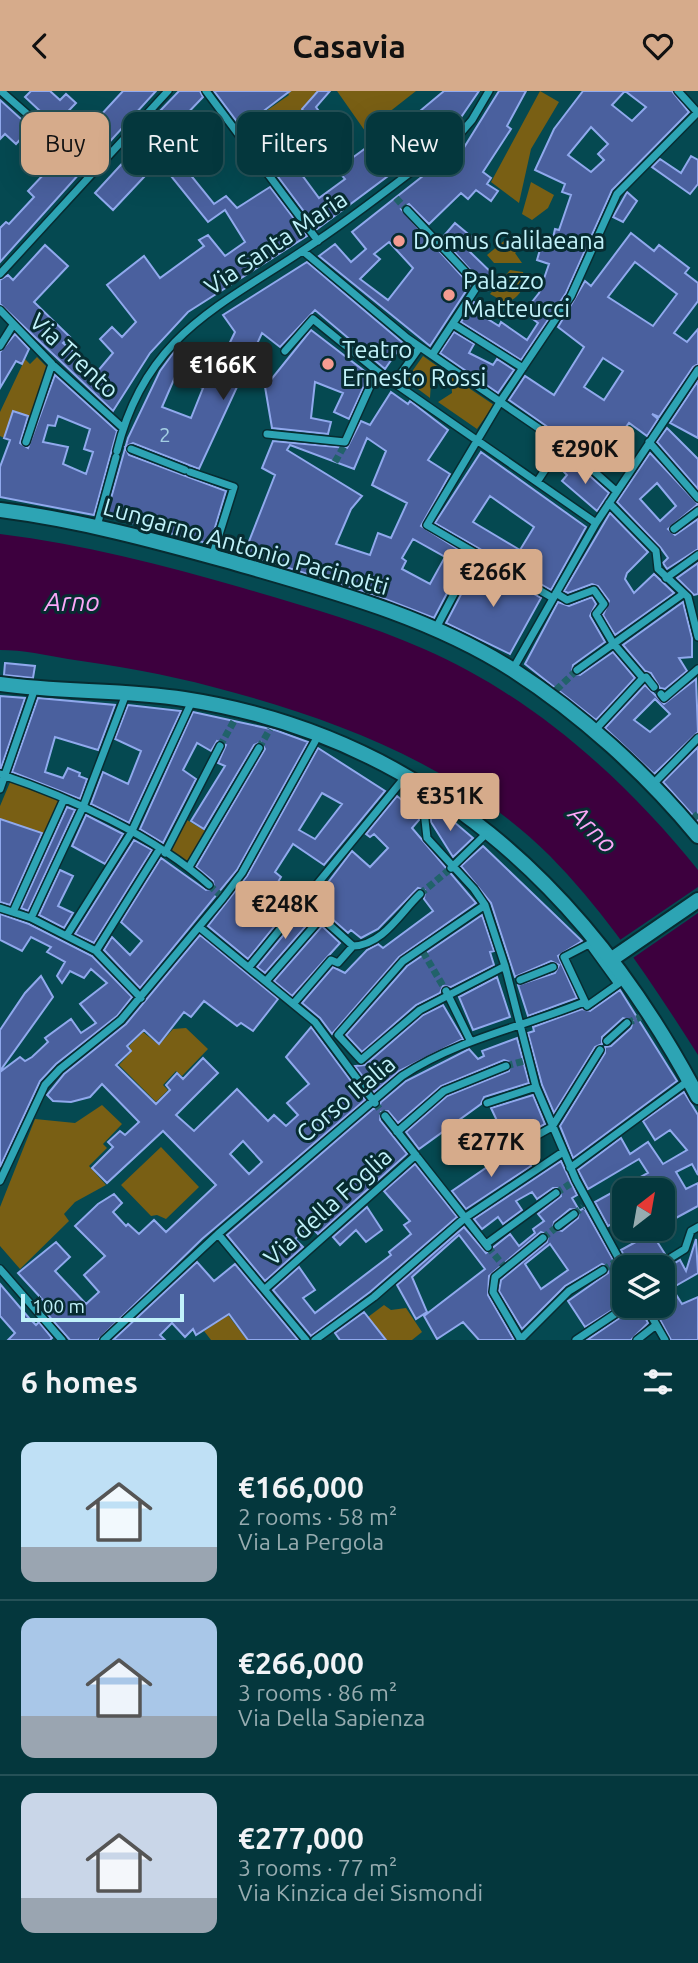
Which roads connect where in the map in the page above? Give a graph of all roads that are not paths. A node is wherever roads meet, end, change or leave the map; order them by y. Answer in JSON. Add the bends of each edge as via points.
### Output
{"nodes":[{"id":1,"x":1,"y":91,"type":"edge"},
{"id":2,"x":168,"y":91,"type":"edge"},
{"id":3,"x":206,"y":91,"type":"edge"},
{"id":4,"x":488,"y":91,"type":"edge"},
{"id":5,"x":678,"y":91,"type":"edge"},
{"id":6,"x":25,"y":112,"type":"edge"},
{"id":7,"x":698,"y":113,"type":"edge"},
{"id":8,"x":109,"y":155,"type":"edge"},
{"id":9,"x":90,"y":175,"type":"edge"},
{"id":10,"x":388,"y":189,"type":"junction"},
{"id":11,"x":396,"y":198,"type":"tunnel mouth"},
{"id":12,"x":407,"y":210,"type":"tunnel mouth"},
{"id":13,"x":318,"y":241,"type":"junction"},
{"id":14,"x":303,"y":251,"type":"junction"},
{"id":15,"x":0,"y":274,"type":"edge"},
{"id":16,"x":0,"y":310,"type":"edge"},
{"id":17,"x":453,"y":324,"type":"junction"},
{"id":18,"x":13,"y":325,"type":"junction"},
{"id":19,"x":0,"y":346,"type":"edge"},
{"id":20,"x":420,"y":347,"type":"junction"},
{"id":21,"x":285,"y":351,"type":"dead end"},
{"id":22,"x":433,"y":355,"type":"junction"},
{"id":23,"x":51,"y":364,"type":"junction"},
{"id":24,"x":523,"y":368,"type":"junction"},
{"id":25,"x":698,"y":370,"type":"edge"},
{"id":26,"x":377,"y":372,"type":"junction"},
{"id":27,"x":394,"y":383,"type":"junction"},
{"id":28,"x":501,"y":401,"type":"junction"},
{"id":29,"x":123,"y":428,"type":"junction"},
{"id":30,"x":267,"y":434,"type":"dead end"},
{"id":31,"x":477,"y":441,"type":"junction"},
{"id":32,"x":650,"y":441,"type":"junction"},
{"id":33,"x":26,"y":442,"type":"dead end"},
{"id":34,"x":565,"y":447,"type":"junction"},
{"id":35,"x":122,"y":449,"type":"junction"},
{"id":36,"x":537,"y":482,"type":"junction"},
{"id":37,"x":617,"y":491,"type":"junction"},
{"id":38,"x":698,"y":498,"type":"edge"},
{"id":39,"x":609,"y":503,"type":"junction"},
{"id":40,"x":0,"y":510,"type":"edge"},
{"id":41,"x":698,"y":510,"type":"edge"},
{"id":42,"x":596,"y":523,"type":"junction"},
{"id":43,"x":97,"y":526,"type":"junction"},
{"id":44,"x":674,"y":529,"type":"dead end"},
{"id":45,"x":475,"y":554,"type":"junction"},
{"id":46,"x":698,"y":555,"type":"edge"},
{"id":47,"x":212,"y":557,"type":"junction"},
{"id":48,"x":666,"y":577,"type":"junction"},
{"id":49,"x":698,"y":593,"type":"edge"},
{"id":50,"x":685,"y":595,"type":"junction"},
{"id":51,"x":554,"y":596,"type":"junction"},
{"id":52,"x":437,"y":626,"type":"junction"},
{"id":53,"x":698,"y":636,"type":"edge"},
{"id":54,"x":613,"y":643,"type":"junction"},
{"id":55,"x":698,"y":669,"type":"edge"},
{"id":56,"x":512,"y":670,"type":"junction"},
{"id":57,"x":577,"y":670,"type":"tunnel mouth"},
{"id":58,"x":643,"y":678,"type":"junction"},
{"id":59,"x":0,"y":684,"type":"edge"},
{"id":60,"x":35,"y":687,"type":"junction"},
{"id":61,"x":654,"y":687,"type":"dead end"},
{"id":62,"x":126,"y":694,"type":"junction"},
{"id":63,"x":663,"y":696,"type":"dead end"},
{"id":64,"x":192,"y":700,"type":"junction"},
{"id":65,"x":593,"y":732,"type":"junction"},
{"id":66,"x":318,"y":736,"type":"junction"},
{"id":67,"x":698,"y":738,"type":"edge"},
{"id":68,"x":220,"y":746,"type":"tunnel mouth"},
{"id":69,"x":259,"y":748,"type":"tunnel mouth"},
{"id":70,"x":3,"y":775,"type":"edge"},
{"id":71,"x":409,"y":778,"type":"junction"},
{"id":72,"x":657,"y":780,"type":"dead end"},
{"id":73,"x":0,"y":789,"type":"edge"},
{"id":74,"x":64,"y":799,"type":"junction"},
{"id":75,"x":83,"y":807,"type":"junction"},
{"id":76,"x":488,"y":832,"type":"junction"},
{"id":77,"x":131,"y":833,"type":"junction"},
{"id":78,"x":698,"y":836,"type":"edge"},
{"id":79,"x":162,"y":851,"type":"junction"},
{"id":80,"x":189,"y":867,"type":"junction"},
{"id":81,"x":451,"y":868,"type":"junction"},
{"id":82,"x":209,"y":884,"type":"tunnel mouth"},
{"id":83,"x":420,"y":894,"type":"tunnel mouth"},
{"id":84,"x":698,"y":900,"type":"edge"},
{"id":85,"x":305,"y":903,"type":"junction"},
{"id":86,"x":485,"y":905,"type":"junction"},
{"id":87,"x":0,"y":908,"type":"edge"},
{"id":88,"x":13,"y":912,"type":"junction"},
{"id":89,"x":31,"y":918,"type":"junction"},
{"id":90,"x":321,"y":918,"type":"junction"},
{"id":91,"x":199,"y":927,"type":"junction"},
{"id":92,"x":67,"y":935,"type":"junction"},
{"id":93,"x":353,"y":946,"type":"junction"},
{"id":94,"x":96,"y":951,"type":"junction"},
{"id":95,"x":616,"y":956,"type":"junction"},
{"id":96,"x":560,"y":965,"type":"junction"},
{"id":97,"x":505,"y":966,"type":"junction"},
{"id":98,"x":249,"y":967,"type":"junction"},
{"id":99,"x":267,"y":980,"type":"junction"},
{"id":100,"x":515,"y":983,"type":"junction"},
{"id":101,"x":447,"y":992,"type":"junction"},
{"id":102,"x":141,"y":998,"type":"junction"},
{"id":103,"x":584,"y":1002,"type":"junction"},
{"id":104,"x":294,"y":1003,"type":"junction"},
{"id":105,"x":626,"y":1023,"type":"tunnel mouth"},
{"id":106,"x":518,"y":1026,"type":"junction"},
{"id":107,"x":470,"y":1040,"type":"junction"},
{"id":108,"x":607,"y":1041,"type":"dead end"},
{"id":109,"x":600,"y":1050,"type":"dead end"},
{"id":110,"x":506,"y":1066,"type":"tunnel mouth"},
{"id":111,"x":689,"y":1080,"type":"junction"},
{"id":112,"x":536,"y":1087,"type":"junction"},
{"id":113,"x":698,"y":1097,"type":"edge"},
{"id":114,"x":374,"y":1102,"type":"junction"},
{"id":115,"x":487,"y":1103,"type":"dead end"},
{"id":116,"x":385,"y":1116,"type":"tunnel mouth"},
{"id":117,"x":552,"y":1127,"type":"junction"},
{"id":118,"x":397,"y":1132,"type":"junction"},
{"id":119,"x":510,"y":1150,"type":"dead end"},
{"id":120,"x":563,"y":1152,"type":"junction"},
{"id":121,"x":416,"y":1155,"type":"junction"},
{"id":122,"x":570,"y":1168,"type":"junction"},
{"id":123,"x":0,"y":1181,"type":"edge"},
{"id":124,"x":556,"y":1193,"type":"tunnel mouth"},
{"id":125,"x":574,"y":1214,"type":"tunnel mouth"},
{"id":126,"x":466,"y":1217,"type":"junction"},
{"id":127,"x":558,"y":1226,"type":"tunnel mouth"},
{"id":128,"x":698,"y":1227,"type":"edge"},
{"id":129,"x":218,"y":1234,"type":"junction"},
{"id":130,"x":543,"y":1238,"type":"tunnel mouth"},
{"id":131,"x":614,"y":1255,"type":"edge"},
{"id":132,"x":675,"y":1255,"type":"edge"},
{"id":133,"x":0,"y":1269,"type":"edge"},
{"id":134,"x":603,"y":1270,"type":"tunnel mouth"},
{"id":135,"x":265,"y":1289,"type":"junction"},
{"id":136,"x":612,"y":1316,"type":"edge"},
{"id":137,"x":652,"y":1318,"type":"edge"},
{"id":138,"x":656,"y":1325,"type":"junction"},
{"id":139,"x":62,"y":1340,"type":"edge"},
{"id":140,"x":104,"y":1340,"type":"edge"},
{"id":141,"x":306,"y":1340,"type":"edge"},
{"id":142,"x":315,"y":1340,"type":"edge"},
{"id":143,"x":521,"y":1340,"type":"edge"},
{"id":144,"x":576,"y":1340,"type":"edge"},
{"id":145,"x":636,"y":1340,"type":"edge"},
{"id":146,"x":665,"y":1340,"type":"edge"}],
"edges":[{"from":1,"to":6,"type":"street"},
{"from":2,"to":8,"type":"street"},
{"from":3,"to":13,"type":"street"},
{"from":4,"to":10,"type":"street","name":"Via Santa Maria","via":[[459,135]]},
{"from":5,"to":7,"type":"street"},
{"from":7,"to":24,"type":"street","via":[[617,194],[571,296]]},
{"from":9,"to":15,"type":"street"},
{"from":10,"to":11,"type":"street"},
{"from":10,"to":13,"type":"street","name":"Via Santa Maria"},
{"from":12,"to":17,"type":"street","via":[[478,285]]},
{"from":13,"to":14,"type":"street","name":"Via Santa Maria"},
{"from":14,"to":20,"type":"street"},
{"from":14,"to":29,"type":"street","name":"Via Santa Maria","via":[[218,305],[172,342],[139,392]]},
{"from":16,"to":18,"type":"street","name":"Via Trento"},
{"from":17,"to":22,"type":"street"},
{"from":17,"to":24,"type":"street"},
{"from":18,"to":19,"type":"street"},
{"from":18,"to":23,"type":"street","name":"Via Trento"},
{"from":20,"to":22,"type":"street"},
{"from":20,"to":27,"type":"street"},
{"from":21,"to":26,"type":"street","via":[[313,320]]},
{"from":22,"to":28,"type":"street"},
{"from":23,"to":29,"type":"street","name":"Via Trento"},
{"from":23,"to":33,"type":"street"},
{"from":24,"to":28,"type":"street"},
{"from":25,"to":32,"type":"street"},
{"from":26,"to":27,"type":"street"},
{"from":26,"to":30,"type":"street","via":[[345,444]]},
{"from":27,"to":31,"type":"street"},
{"from":28,"to":31,"type":"street"},
{"from":28,"to":34,"type":"street"},
{"from":29,"to":35,"type":"street","name":"Via Santa Maria"},
{"from":31,"to":36,"type":"street"},
{"from":31,"to":45,"type":"street","via":[[427,525]]},
{"from":32,"to":37,"type":"street"},
{"from":32,"to":38,"type":"street"},
{"from":34,"to":36,"type":"street"},
{"from":34,"to":37,"type":"street"},
{"from":35,"to":43,"type":"street","name":"Via Santa Maria"},
{"from":35,"to":47,"type":"street","via":[[234,487]]},
{"from":36,"to":42,"type":"street"},
{"from":37,"to":39,"type":"street"},
{"from":39,"to":42,"type":"street"},
{"from":39,"to":48,"type":"street","via":[[656,551],[658,569]]},
{"from":40,"to":43,"type":"street","name":"Lungarno Antonio Pacinotti"},
{"from":41,"to":44,"type":"street"},
{"from":42,"to":51,"type":"street"},
{"from":43,"to":47,"type":"street","name":"Lungarno Antonio Pacinotti"},
{"from":45,"to":51,"type":"street"},
{"from":45,"to":52,"type":"street"},
{"from":46,"to":48,"type":"street"},
{"from":47,"to":52,"type":"street","name":"Lungarno Antonio Pacinotti"},
{"from":48,"to":50,"type":"street"},
{"from":49,"to":50,"type":"street"},
{"from":50,"to":53,"type":"street"},
{"from":50,"to":54,"type":"street"},
{"from":51,"to":54,"type":"street","via":[[567,600],[594,590],[604,604],[596,614]]},
{"from":51,"to":56,"type":"street"},
{"from":52,"to":56,"type":"street","name":"Lungarno Antonio Pacinotti"},
{"from":54,"to":57,"type":"street"},
{"from":54,"to":58,"type":"street"},
{"from":55,"to":63,"type":"street"},
{"from":56,"to":65,"type":"street","name":"Lungarno Antonio Pacinotti","via":[[553,693]]},
{"from":58,"to":61,"type":"street"},
{"from":58,"to":65,"type":"street"},
{"from":59,"to":60,"type":"street"},
{"from":60,"to":62,"type":"street"},
{"from":60,"to":70,"type":"street"},
{"from":62,"to":64,"type":"street"},
{"from":62,"to":75,"type":"street"},
{"from":64,"to":66,"type":"street"},
{"from":64,"to":77,"type":"street"},
{"from":65,"to":78,"type":"street","name":"Lungarno Antonio Pacinotti","via":[[691,821]]},
{"from":66,"to":71,"type":"street"},
{"from":66,"to":91,"type":"street","via":[[242,873]]},
{"from":67,"to":72,"type":"street"},
{"from":68,"to":79,"type":"street"},
{"from":69,"to":80,"type":"street"},
{"from":70,"to":73,"type":"street"},
{"from":70,"to":74,"type":"street"},
{"from":71,"to":76,"type":"street"},
{"from":71,"to":81,"type":"street","via":[[409,789],[423,802],[427,838]]},
{"from":71,"to":85,"type":"street"},
{"from":74,"to":75,"type":"street"},
{"from":74,"to":88,"type":"street"},
{"from":75,"to":77,"type":"street"},
{"from":75,"to":89,"type":"street"},
{"from":76,"to":81,"type":"street"},
{"from":76,"to":95,"type":"street","via":[[561,897]]},
{"from":77,"to":79,"type":"street"},
{"from":77,"to":92,"type":"street"},
{"from":79,"to":80,"type":"street"},
{"from":79,"to":94,"type":"street"},
{"from":80,"to":82,"type":"street"},
{"from":81,"to":86,"type":"street"},
{"from":83,"to":93,"type":"street","via":[[366,946]]},
{"from":84,"to":95,"type":"street"},
{"from":85,"to":90,"type":"street"},
{"from":85,"to":98,"type":"street"},
{"from":86,"to":97,"type":"street"},
{"from":86,"to":101,"type":"street","via":[[403,961],[338,1035],[363,1059]]},
{"from":87,"to":88,"type":"street"},
{"from":88,"to":89,"type":"street"},
{"from":89,"to":92,"type":"street"},
{"from":90,"to":93,"type":"street"},
{"from":90,"to":99,"type":"street"},
{"from":91,"to":98,"type":"street"},
{"from":91,"to":102,"type":"street"},
{"from":92,"to":94,"type":"street"},
{"from":93,"to":104,"type":"street","via":[[338,963],[331,960]]},
{"from":94,"to":102,"type":"street"},
{"from":95,"to":111,"type":"street","via":[[645,1015]]},
{"from":96,"to":100,"type":"street"},
{"from":96,"to":103,"type":"street"},
{"from":96,"to":103,"type":"street","name":"Corso Italia","via":[[564,957],[589,944],[618,984],[586,1006]]},
{"from":97,"to":100,"type":"street"},
{"from":97,"to":101,"type":"street"},
{"from":98,"to":99,"type":"street"},
{"from":99,"to":104,"type":"street"},
{"from":100,"to":106,"type":"street"},
{"from":101,"to":107,"type":"street"},
{"from":102,"to":123,"type":"street","via":[[45,1085]]},
{"from":103,"to":106,"type":"street","name":"Corso Italia"},
{"from":104,"to":114,"type":"street","via":[[315,1022]]},
{"from":105,"to":108,"type":"street"},
{"from":106,"to":107,"type":"street","name":"Corso Italia"},
{"from":106,"to":112,"type":"street"},
{"from":107,"to":114,"type":"street","name":"Corso Italia","via":[[427,1060]]},
{"from":109,"to":117,"type":"street"},
{"from":110,"to":118,"type":"street","via":[[437,1095]]},
{"from":111,"to":113,"type":"street"},
{"from":111,"to":122,"type":"street"},
{"from":112,"to":115,"type":"street"},
{"from":112,"to":117,"type":"street"},
{"from":114,"to":129,"type":"street","name":"Corso Italia"},
{"from":116,"to":118,"type":"street"},
{"from":117,"to":119,"type":"street"},
{"from":117,"to":120,"type":"street"},
{"from":118,"to":121,"type":"street"},
{"from":120,"to":122,"type":"street"},
{"from":120,"to":126,"type":"street"},
{"from":121,"to":126,"type":"street"},
{"from":121,"to":135,"type":"street","name":"Via della Foglia"},
{"from":122,"to":131,"type":"street","via":[[573,1182]]},
{"from":124,"to":126,"type":"street","via":[[487,1245]]},
{"from":125,"to":127,"type":"street"},
{"from":126,"to":142,"type":"street","via":[[374,1297]]},
{"from":128,"to":132,"type":"street","via":[[691,1231],[685,1249]]},
{"from":129,"to":135,"type":"street"},
{"from":129,"to":140,"type":"street","name":"Corso Italia"},
{"from":130,"to":143,"type":"street","via":[[495,1277],[493,1292]]},
{"from":133,"to":139,"type":"street"},
{"from":134,"to":143,"type":"street","via":[[569,1291]]},
{"from":135,"to":141,"type":"street"},
{"from":136,"to":144,"type":"street"},
{"from":137,"to":138,"type":"street"},
{"from":138,"to":145,"type":"street"},
{"from":138,"to":146,"type":"street"}]}
